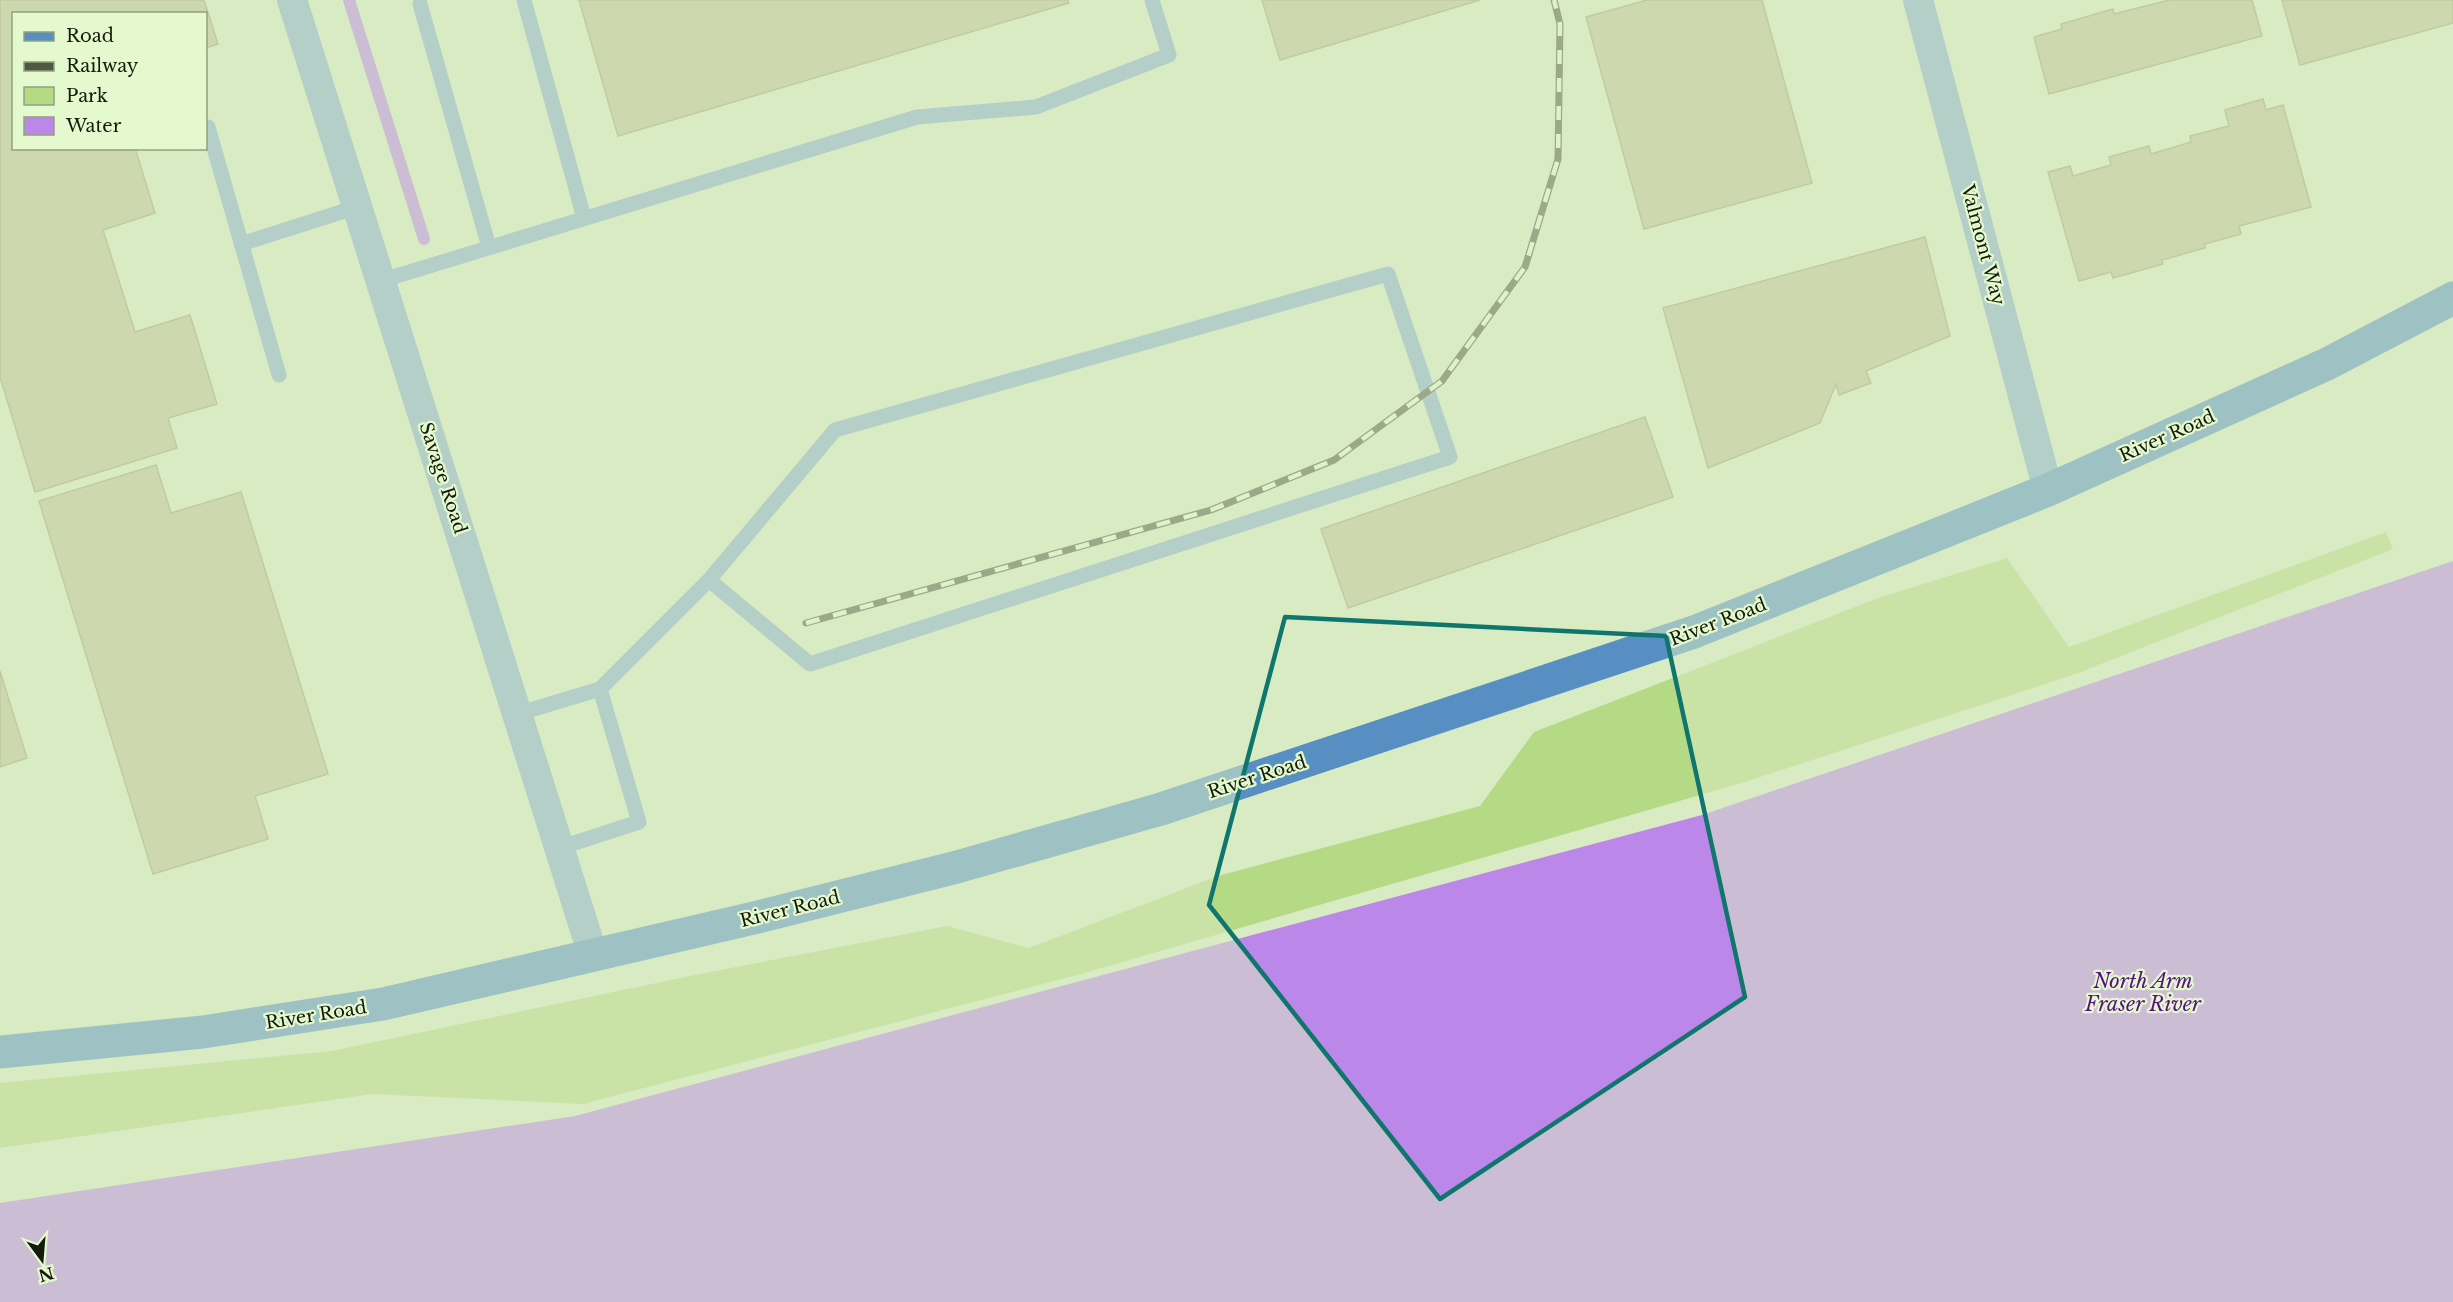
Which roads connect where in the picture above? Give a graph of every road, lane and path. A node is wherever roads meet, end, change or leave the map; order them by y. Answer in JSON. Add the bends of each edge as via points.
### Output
{"nodes":[{"id":1,"x":292,"y":0,"type":"edge"},
{"id":2,"x":524,"y":0,"type":"edge"},
{"id":3,"x":1152,"y":0,"type":"edge"},
{"id":4,"x":1918,"y":0,"type":"edge"},
{"id":5,"x":420,"y":4,"type":"dead end"},
{"id":6,"x":208,"y":127,"type":"dead end"},
{"id":7,"x":357,"y":207,"type":"junction"},
{"id":8,"x":584,"y":218,"type":"junction"},
{"id":9,"x":242,"y":244,"type":"junction"},
{"id":10,"x":489,"y":247,"type":"junction"},
{"id":11,"x":380,"y":281,"type":"junction"},
{"id":12,"x":2453,"y":298,"type":"edge"},
{"id":13,"x":279,"y":375,"type":"dead end"},
{"id":14,"x":2048,"y":490,"type":"junction"},
{"id":15,"x":710,"y":580,"type":"junction"},
{"id":16,"x":600,"y":689,"type":"junction"},
{"id":17,"x":517,"y":714,"type":"junction"},
{"id":18,"x":559,"y":848,"type":"junction"},
{"id":19,"x":593,"y":955,"type":"junction"},
{"id":20,"x":0,"y":1052,"type":"edge"}],
"edges":[{"from":1,"to":7,"type":"street","name":"Savage Road"},
{"from":2,"to":8,"type":"lane"},
{"from":3,"to":8,"type":"lane","via":[[1169,55],[1036,107],[918,117]]},
{"from":4,"to":14,"type":"street","name":"Valmont Way"},
{"from":5,"to":10,"type":"lane"},
{"from":6,"to":9,"type":"lane"},
{"from":7,"to":9,"type":"lane"},
{"from":7,"to":11,"type":"street","name":"Savage Road"},
{"from":8,"to":10,"type":"lane"},
{"from":9,"to":13,"type":"lane"},
{"from":10,"to":11,"type":"lane"},
{"from":11,"to":17,"type":"street","name":"Savage Road"},
{"from":12,"to":14,"type":"street","name":"River Road","via":[[2327,364]]},
{"from":14,"to":19,"type":"street","name":"River Road","via":[[1694,632],[1161,809],[957,867]]},
{"from":15,"to":15,"type":"lane","via":[[835,430],[1388,274],[1450,457],[810,664]]},
{"from":15,"to":16,"type":"lane"},
{"from":16,"to":17,"type":"lane"},
{"from":16,"to":18,"type":"lane","via":[[639,822]]},
{"from":17,"to":18,"type":"street","name":"Savage Road"},
{"from":18,"to":19,"type":"street","name":"Savage Road"},
{"from":19,"to":20,"type":"street","name":"River Road","via":[[383,1004],[203,1032]]}]}
